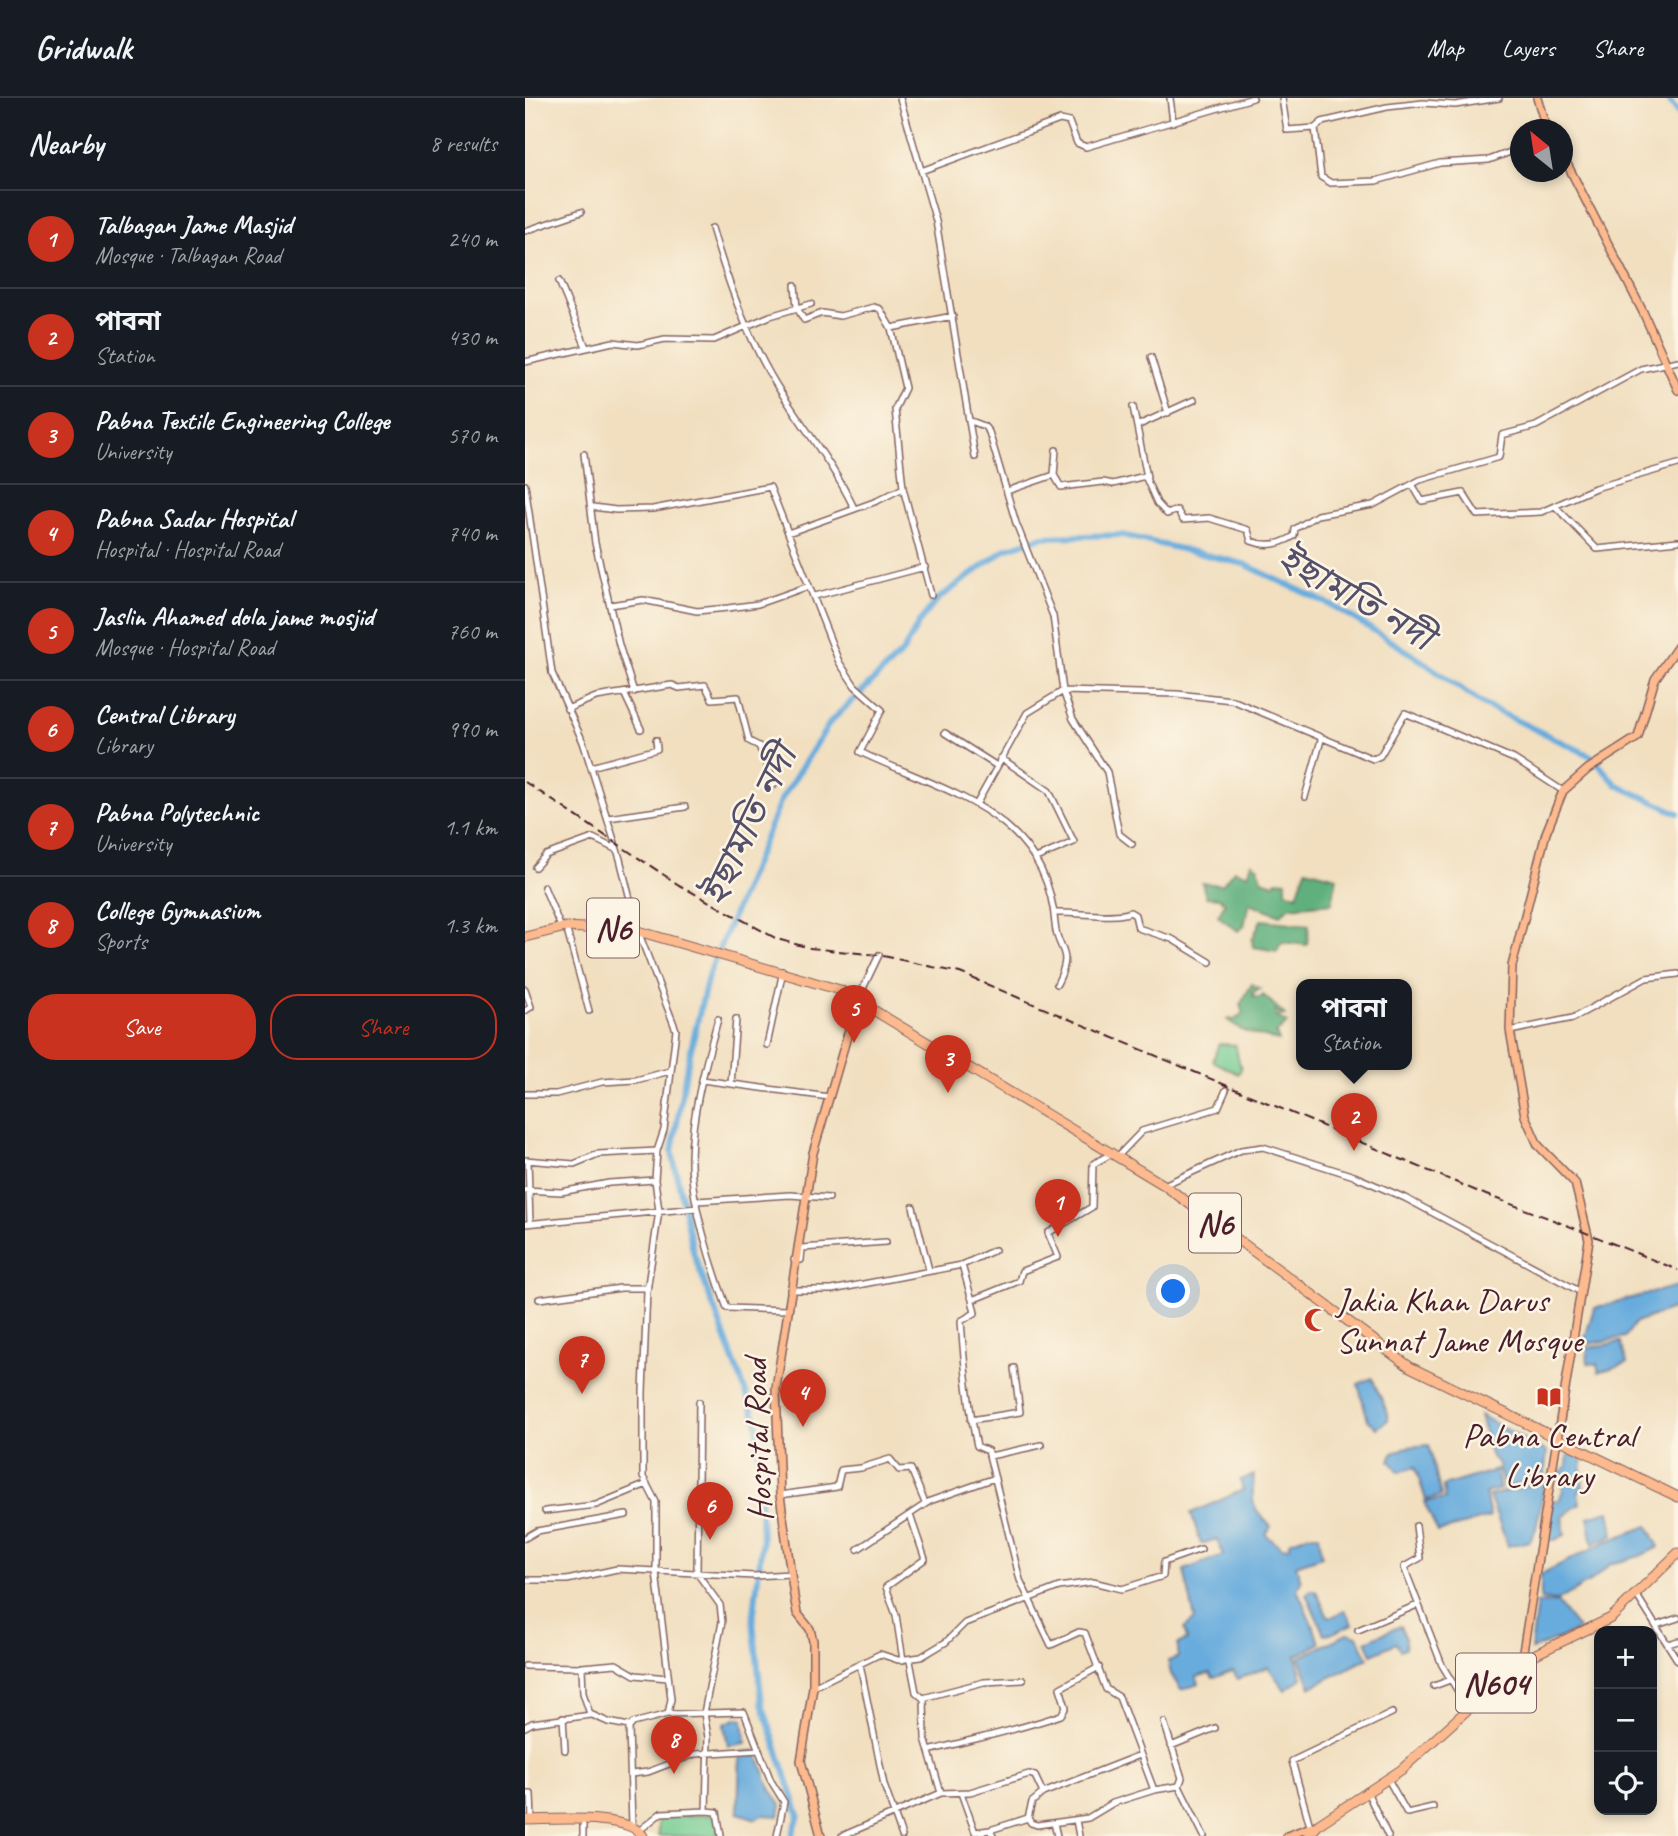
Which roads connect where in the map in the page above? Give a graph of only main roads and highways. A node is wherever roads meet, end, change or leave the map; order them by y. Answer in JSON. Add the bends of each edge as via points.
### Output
{"nodes":[{"id":1,"x":1537,"y":98,"type":"edge"},
{"id":2,"x":1544,"y":119,"type":"edge"},
{"id":3,"x":1573,"y":176,"type":"edge"},
{"id":4,"x":1678,"y":390,"type":"edge"},
{"id":5,"x":1678,"y":646,"type":"edge"},
{"id":6,"x":525,"y":937,"type":"edge"},
{"id":7,"x":858,"y":999,"type":"junction"},
{"id":8,"x":1556,"y":1440,"type":"junction"},
{"id":9,"x":1678,"y":1497,"type":"edge"},
{"id":10,"x":1678,"y":1553,"type":"edge"},
{"id":11,"x":1678,"y":1560,"type":"edge"},
{"id":12,"x":1655,"y":1579,"type":"junction"},
{"id":13,"x":1612,"y":1620,"type":"junction"},
{"id":14,"x":1521,"y":1663,"type":"junction"},
{"id":15,"x":527,"y":1822,"type":"edge"},
{"id":16,"x":635,"y":1828,"type":"edge"},
{"id":17,"x":1315,"y":1828,"type":"edge"},
{"id":18,"x":821,"y":1836,"type":"edge"},
{"id":19,"x":1287,"y":1836,"type":"edge"},
{"id":20,"x":1314,"y":1836,"type":"edge"}],
"edges":[{"from":1,"to":2,"type":"main road"},
{"from":3,"to":4,"type":"main road"},
{"from":5,"to":8,"type":"main road","via":[[1655,679],[1638,737],[1563,791],[1546,833],[1512,966],[1510,1031],[1530,1131],[1578,1191],[1589,1241]]},
{"from":6,"to":7,"type":"highway","number":"N6","via":[[563,928],[638,931],[783,971]]},
{"from":7,"to":8,"type":"highway","number":"N6","via":[[1164,1185],[1386,1352]]},
{"from":7,"to":18,"type":"main road","name":"Hospital Road","via":[[805,1196],[776,1388],[780,1495],[791,1574],[797,1613],[812,1634],[813,1687],[801,1761]]},
{"from":8,"to":9,"type":"highway","number":"N6"},
{"from":8,"to":14,"type":"main road"},
{"from":10,"to":12,"type":"highway","number":"N604"},
{"from":11,"to":12,"type":"highway","number":"N604"},
{"from":12,"to":13,"type":"highway","number":"N604"},
{"from":12,"to":13,"type":"highway","number":"N604","via":[[1640,1599]]},
{"from":13,"to":14,"type":"highway","number":"N604"},
{"from":14,"to":17,"type":"highway","number":"N604","via":[[1401,1770]]},
{"from":14,"to":17,"type":"highway","number":"N604","via":[[1421,1758]]},
{"from":15,"to":16,"type":"highway"},
{"from":15,"to":16,"type":"highway"},
{"from":17,"to":19,"type":"main road"},
{"from":17,"to":20,"type":"highway","number":"N604"}]}
